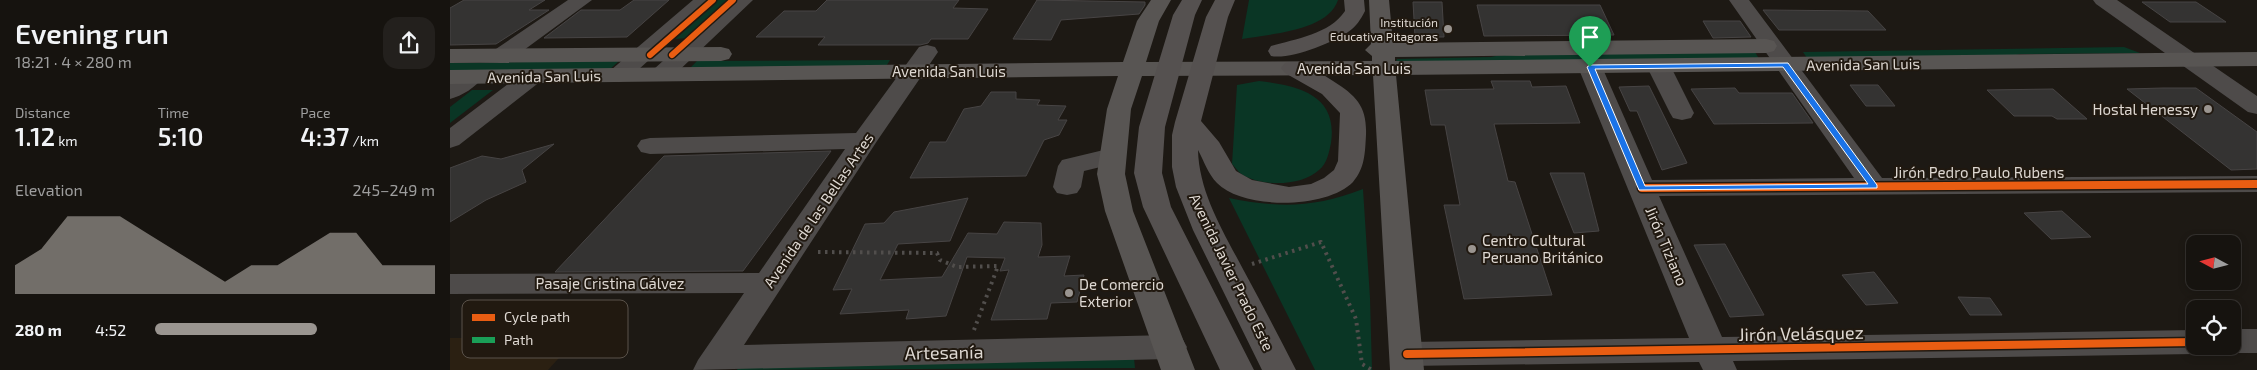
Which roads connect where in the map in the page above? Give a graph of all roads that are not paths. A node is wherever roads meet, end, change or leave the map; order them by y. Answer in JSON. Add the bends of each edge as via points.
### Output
{"nodes":[{"id":1,"x":582,"y":0,"type":"edge"},
{"id":2,"x":705,"y":0,"type":"edge"},
{"id":3,"x":743,"y":0,"type":"edge"},
{"id":4,"x":1161,"y":0,"type":"edge"},
{"id":5,"x":1192,"y":0,"type":"edge"},
{"id":6,"x":1225,"y":0,"type":"edge"},
{"id":7,"x":1354,"y":0,"type":"edge"},
{"id":8,"x":1379,"y":0,"type":"edge"},
{"id":9,"x":1739,"y":0,"type":"edge"},
{"id":10,"x":2103,"y":0,"type":"edge"},
{"id":11,"x":2163,"y":42,"type":"junction"},
{"id":12,"x":2257,"y":42,"type":"edge"},
{"id":13,"x":642,"y":55,"type":"junction"},
{"id":14,"x":683,"y":55,"type":"junction"},
{"id":15,"x":1778,"y":55,"type":"junction"},
{"id":16,"x":450,"y":56,"type":"edge"},
{"id":17,"x":500,"y":56,"type":"junction"},
{"id":18,"x":2257,"y":59,"type":"edge"},
{"id":19,"x":1276,"y":60,"type":"junction"},
{"id":20,"x":1384,"y":60,"type":"junction"},
{"id":21,"x":2188,"y":60,"type":"junction"},
{"id":22,"x":921,"y":61,"type":"junction"},
{"id":23,"x":1144,"y":61,"type":"junction"},
{"id":24,"x":1590,"y":67,"type":"junction"},
{"id":25,"x":1659,"y":67,"type":"junction"},
{"id":26,"x":662,"y":74,"type":"junction"},
{"id":27,"x":618,"y":75,"type":"junction"},
{"id":28,"x":534,"y":76,"type":"junction"},
{"id":29,"x":460,"y":77,"type":"edge"},
{"id":30,"x":450,"y":92,"type":"edge"},
{"id":31,"x":2257,"y":107,"type":"edge"},
{"id":32,"x":1682,"y":113,"type":"dead end"},
{"id":33,"x":1188,"y":122,"type":"junction"},
{"id":34,"x":450,"y":140,"type":"edge"},
{"id":35,"x":864,"y":142,"type":"junction"},
{"id":36,"x":650,"y":146,"type":"dead end"},
{"id":37,"x":1112,"y":156,"type":"junction"},
{"id":38,"x":2257,"y":184,"type":"edge"},
{"id":39,"x":1067,"y":187,"type":"dead end"},
{"id":40,"x":1874,"y":187,"type":"junction"},
{"id":41,"x":1642,"y":188,"type":"junction"},
{"id":42,"x":769,"y":283,"type":"junction"},
{"id":43,"x":450,"y":284,"type":"edge"},
{"id":44,"x":2257,"y":341,"type":"edge"},
{"id":45,"x":2186,"y":342,"type":"edge"},
{"id":46,"x":2241,"y":342,"type":"edge"},
{"id":47,"x":1174,"y":359,"type":"edge"},
{"id":48,"x":1716,"y":360,"type":"edge"},
{"id":49,"x":1407,"y":362,"type":"edge"},
{"id":50,"x":714,"y":364,"type":"edge"},
{"id":51,"x":1237,"y":370,"type":"edge"},
{"id":52,"x":1279,"y":370,"type":"edge"}],
"edges":[{"from":1,"to":17,"type":"street"},
{"from":2,"to":13,"type":"street"},
{"from":3,"to":14,"type":"street"},
{"from":4,"to":23,"type":"main road","via":[[1148,21]]},
{"from":5,"to":51,"type":"highway","via":[[1184,15],[1152,127],[1148,173],[1157,207]]},
{"from":6,"to":33,"type":"highway","name":"Avenida Javier Prado Este","via":[[1216,17]]},
{"from":7,"to":19,"type":"highway","via":[[1355,11],[1346,23]]},
{"from":8,"to":20,"type":"main road"},
{"from":9,"to":15,"type":"street"},
{"from":10,"to":11,"type":"street"},
{"from":11,"to":12,"type":"main road","name":"Avenida San Luis"},
{"from":11,"to":15,"type":"main road","name":"Avenida San Luis"},
{"from":11,"to":21,"type":"street"},
{"from":13,"to":14,"type":"main road","name":"Avenida San Luis"},
{"from":13,"to":17,"type":"main road","name":"Avenida San Luis"},
{"from":13,"to":27,"type":"street"},
{"from":14,"to":22,"type":"main road","name":"Avenida San Luis"},
{"from":14,"to":26,"type":"street"},
{"from":15,"to":20,"type":"main road","name":"Avenida San Luis"},
{"from":15,"to":21,"type":"main road","name":"Avenida San Luis"},
{"from":15,"to":25,"type":"main road","name":"Avenida San Luis"},
{"from":15,"to":40,"type":"street"},
{"from":16,"to":17,"type":"main road","name":"Avenida San Luis"},
{"from":18,"to":21,"type":"main road","name":"Avenida San Luis"},
{"from":19,"to":20,"type":"main road","name":"Avenida San Luis"},
{"from":19,"to":23,"type":"main road","name":"Avenida San Luis"},
{"from":19,"to":33,"type":"highway","via":[[1350,106],[1354,117],[1353,156],[1345,174],[1327,188],[1285,196],[1252,191],[1239,185],[1223,173],[1210,148]]},
{"from":20,"to":24,"type":"main road","name":"Avenida San Luis"},
{"from":20,"to":49,"type":"main road"},
{"from":21,"to":31,"type":"street"},
{"from":22,"to":23,"type":"main road","name":"Avenida San Luis"},
{"from":22,"to":26,"type":"main road","name":"Avenida San Luis"},
{"from":22,"to":35,"type":"street","name":"Avenida de las Bellas Artes"},
{"from":23,"to":37,"type":"main road","via":[[1117,116]]},
{"from":24,"to":25,"type":"main road","name":"Avenida San Luis"},
{"from":24,"to":41,"type":"street","name":"Jirón Tiziano"},
{"from":25,"to":32,"type":"street"},
{"from":26,"to":27,"type":"main road","name":"Avenida San Luis"},
{"from":27,"to":28,"type":"main road","name":"Avenida San Luis"},
{"from":28,"to":29,"type":"main road","name":"Avenida San Luis"},
{"from":28,"to":34,"type":"street"},
{"from":29,"to":30,"type":"street"},
{"from":33,"to":52,"type":"highway","name":"Avenida Javier Prado Este","via":[[1185,167],[1190,187],[1208,230]]},
{"from":35,"to":36,"type":"street"},
{"from":35,"to":42,"type":"street","name":"Avenida de las Bellas Artes"},
{"from":37,"to":39,"type":"street","via":[[1071,166]]},
{"from":37,"to":47,"type":"main road","via":[[1112,181],[1120,211]]},
{"from":38,"to":40,"type":"street","name":"Jirón Pedro Paulo Rubens"},
{"from":40,"to":41,"type":"street","name":"Jirón Pedro Paulo Rubens"},
{"from":41,"to":48,"type":"street","name":"Jirón Tiziano"},
{"from":42,"to":43,"type":"street","name":"Pasaje Cristina Gálvez"},
{"from":42,"to":50,"type":"street","name":"Avenida de las Bellas Artes"},
{"from":44,"to":46,"type":"street"},
{"from":45,"to":48,"type":"street","name":"Jirón Velásquez"},
{"from":47,"to":50,"type":"street","name":"Artesanía","via":[[966,352]]},
{"from":48,"to":49,"type":"street","name":"Jirón Velásquez"}]}
